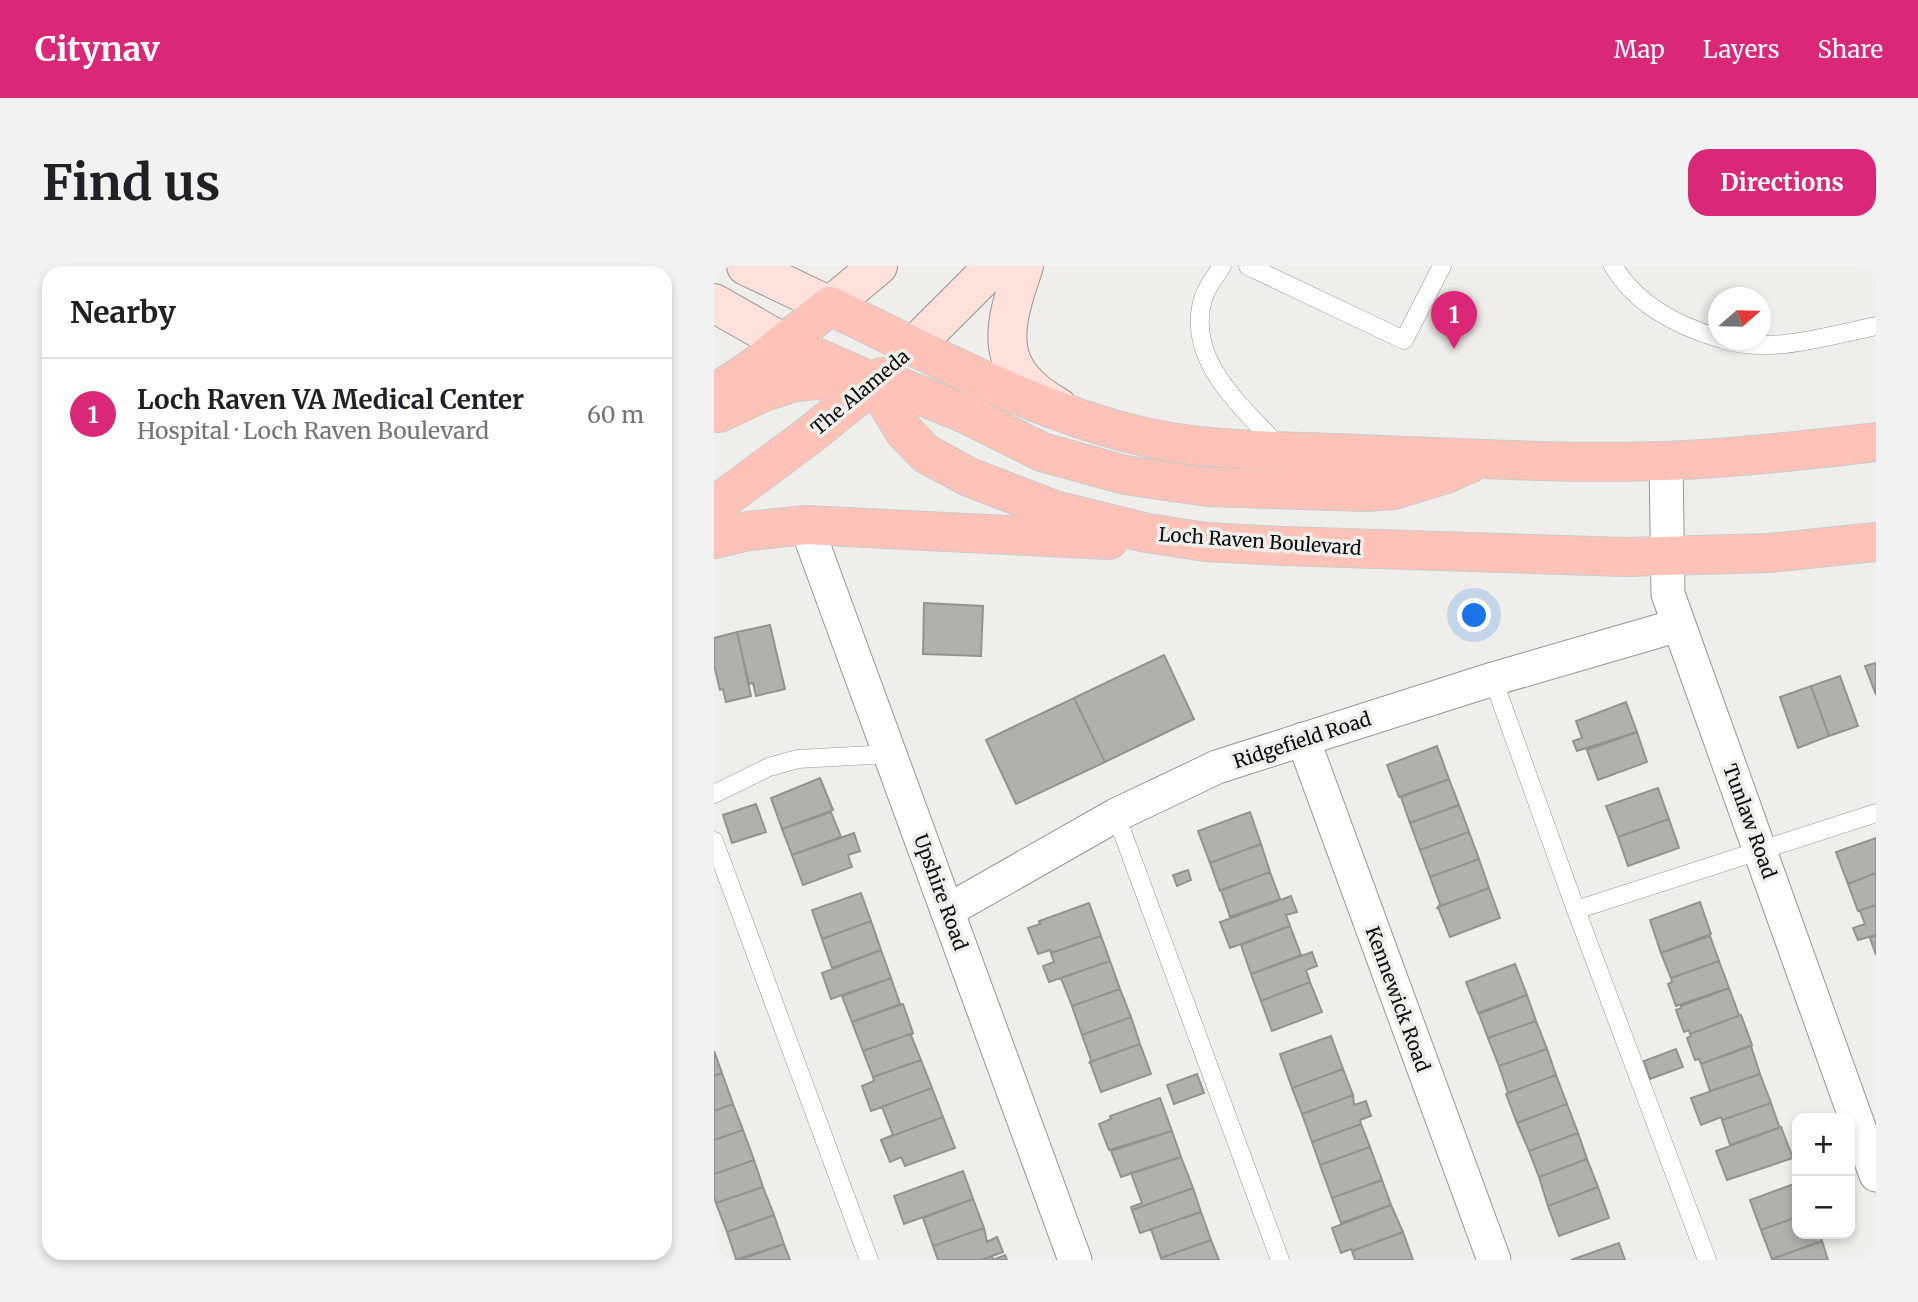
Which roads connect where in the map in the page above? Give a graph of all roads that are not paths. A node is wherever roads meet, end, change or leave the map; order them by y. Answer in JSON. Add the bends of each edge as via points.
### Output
{"nodes":[{"id":1,"x":746,"y":266,"type":"edge"},
{"id":2,"x":815,"y":266,"type":"edge"},
{"id":3,"x":878,"y":266,"type":"edge"},
{"id":4,"x":994,"y":266,"type":"edge"},
{"id":5,"x":1024,"y":266,"type":"edge"},
{"id":6,"x":1222,"y":266,"type":"edge"},
{"id":7,"x":1248,"y":266,"type":"edge"},
{"id":8,"x":1442,"y":266,"type":"edge"},
{"id":9,"x":1614,"y":266,"type":"edge"},
{"id":10,"x":714,"y":303,"type":"edge"},
{"id":11,"x":830,"y":306,"type":"junction"},
{"id":12,"x":1876,"y":326,"type":"edge"},
{"id":13,"x":1708,"y":335,"type":"edge"},
{"id":14,"x":784,"y":343,"type":"junction"},
{"id":15,"x":1771,"y":343,"type":"edge"},
{"id":16,"x":914,"y":346,"type":"junction"},
{"id":17,"x":875,"y":383,"type":"junction"},
{"id":18,"x":714,"y":394,"type":"edge"},
{"id":19,"x":714,"y":415,"type":"edge"},
{"id":20,"x":1082,"y":420,"type":"junction"},
{"id":21,"x":1876,"y":442,"type":"edge"},
{"id":22,"x":1282,"y":450,"type":"junction"},
{"id":23,"x":1477,"y":460,"type":"junction"},
{"id":24,"x":1666,"y":461,"type":"junction"},
{"id":25,"x":714,"y":506,"type":"edge"},
{"id":26,"x":806,"y":525,"type":"junction"},
{"id":27,"x":714,"y":539,"type":"edge"},
{"id":28,"x":1206,"y":542,"type":"junction"},
{"id":29,"x":1876,"y":542,"type":"edge"},
{"id":30,"x":1667,"y":556,"type":"junction"},
{"id":31,"x":1679,"y":625,"type":"junction"},
{"id":32,"x":1493,"y":679,"type":"junction"},
{"id":33,"x":1303,"y":738,"type":"junction"},
{"id":34,"x":890,"y":754,"type":"junction"},
{"id":35,"x":714,"y":794,"type":"edge"},
{"id":36,"x":1876,"y":813,"type":"edge"},
{"id":37,"x":1116,"y":815,"type":"junction"},
{"id":38,"x":714,"y":841,"type":"edge"},
{"id":39,"x":1759,"y":849,"type":"junction"},
{"id":40,"x":1576,"y":910,"type":"junction"},
{"id":41,"x":947,"y":911,"type":"junction"},
{"id":42,"x":1876,"y":1175,"type":"edge"},
{"id":43,"x":869,"y":1260,"type":"edge"},
{"id":44,"x":1076,"y":1260,"type":"edge"},
{"id":45,"x":1280,"y":1260,"type":"edge"},
{"id":46,"x":1494,"y":1260,"type":"edge"},
{"id":47,"x":1707,"y":1260,"type":"edge"}],
"edges":[{"from":1,"to":11,"type":"main road"},
{"from":2,"to":11,"type":"main road"},
{"from":3,"to":11,"type":"main road"},
{"from":4,"to":16,"type":"main road","name":"The Alameda"},
{"from":5,"to":20,"type":"main road","via":[[1010,319],[1009,360],[1029,387]]},
{"from":6,"to":22,"type":"lane","via":[[1203,299],[1203,347],[1217,377]]},
{"from":7,"to":8,"type":"lane","via":[[1404,340]]},
{"from":9,"to":13,"type":"lane","via":[[1643,303]]},
{"from":10,"to":14,"type":"main road"},
{"from":11,"to":14,"type":"main road"},
{"from":11,"to":16,"type":"main road"},
{"from":12,"to":15,"type":"lane"},
{"from":14,"to":17,"type":"main road"},
{"from":14,"to":18,"type":"main road"},
{"from":16,"to":17,"type":"main road","name":"The Alameda"},
{"from":16,"to":20,"type":"main road"},
{"from":17,"to":19,"type":"main road","via":[[795,382]]},
{"from":17,"to":23,"type":"main road","via":[[919,393],[1042,452],[1174,483],[1243,489],[1393,490]]},
{"from":17,"to":25,"type":"main road","name":"The Alameda"},
{"from":17,"to":28,"type":"main road","name":"Loch Raven Boulevard","via":[[904,431],[926,454],[969,477],[1054,510]]},
{"from":20,"to":22,"type":"main road","via":[[1169,442]]},
{"from":21,"to":24,"type":"main road"},
{"from":22,"to":23,"type":"main road"},
{"from":23,"to":24,"type":"main road"},
{"from":24,"to":30,"type":"street","name":"Tunlaw Road"},
{"from":26,"to":27,"type":"main road"},
{"from":26,"to":28,"type":"main road"},
{"from":26,"to":34,"type":"street","name":"Upshire Road"},
{"from":28,"to":30,"type":"main road","name":"Loch Raven Boulevard","via":[[1506,555]]},
{"from":29,"to":30,"type":"main road","name":"Loch Raven Boulevard","via":[[1769,553]]},
{"from":30,"to":31,"type":"street","name":"Tunlaw Road","via":[[1668,594]]},
{"from":31,"to":32,"type":"street","name":"Ridgefield Road"},
{"from":31,"to":39,"type":"street","name":"Tunlaw Road"},
{"from":32,"to":33,"type":"street","name":"Ridgefield Road"},
{"from":32,"to":40,"type":"lane"},
{"from":33,"to":37,"type":"street","name":"Ridgefield Road","via":[[1217,767]]},
{"from":33,"to":46,"type":"street","name":"Kennewick Road"},
{"from":34,"to":35,"type":"lane","via":[[798,759],[769,767]]},
{"from":34,"to":41,"type":"street","name":"Upshire Road"},
{"from":36,"to":39,"type":"lane"},
{"from":37,"to":41,"type":"street","name":"Ridgefield Road"},
{"from":37,"to":45,"type":"lane"},
{"from":38,"to":43,"type":"lane"},
{"from":39,"to":40,"type":"lane"},
{"from":39,"to":42,"type":"street","name":"Tunlaw Road"},
{"from":40,"to":47,"type":"lane"},
{"from":41,"to":44,"type":"street","name":"Upshire Road"}]}
